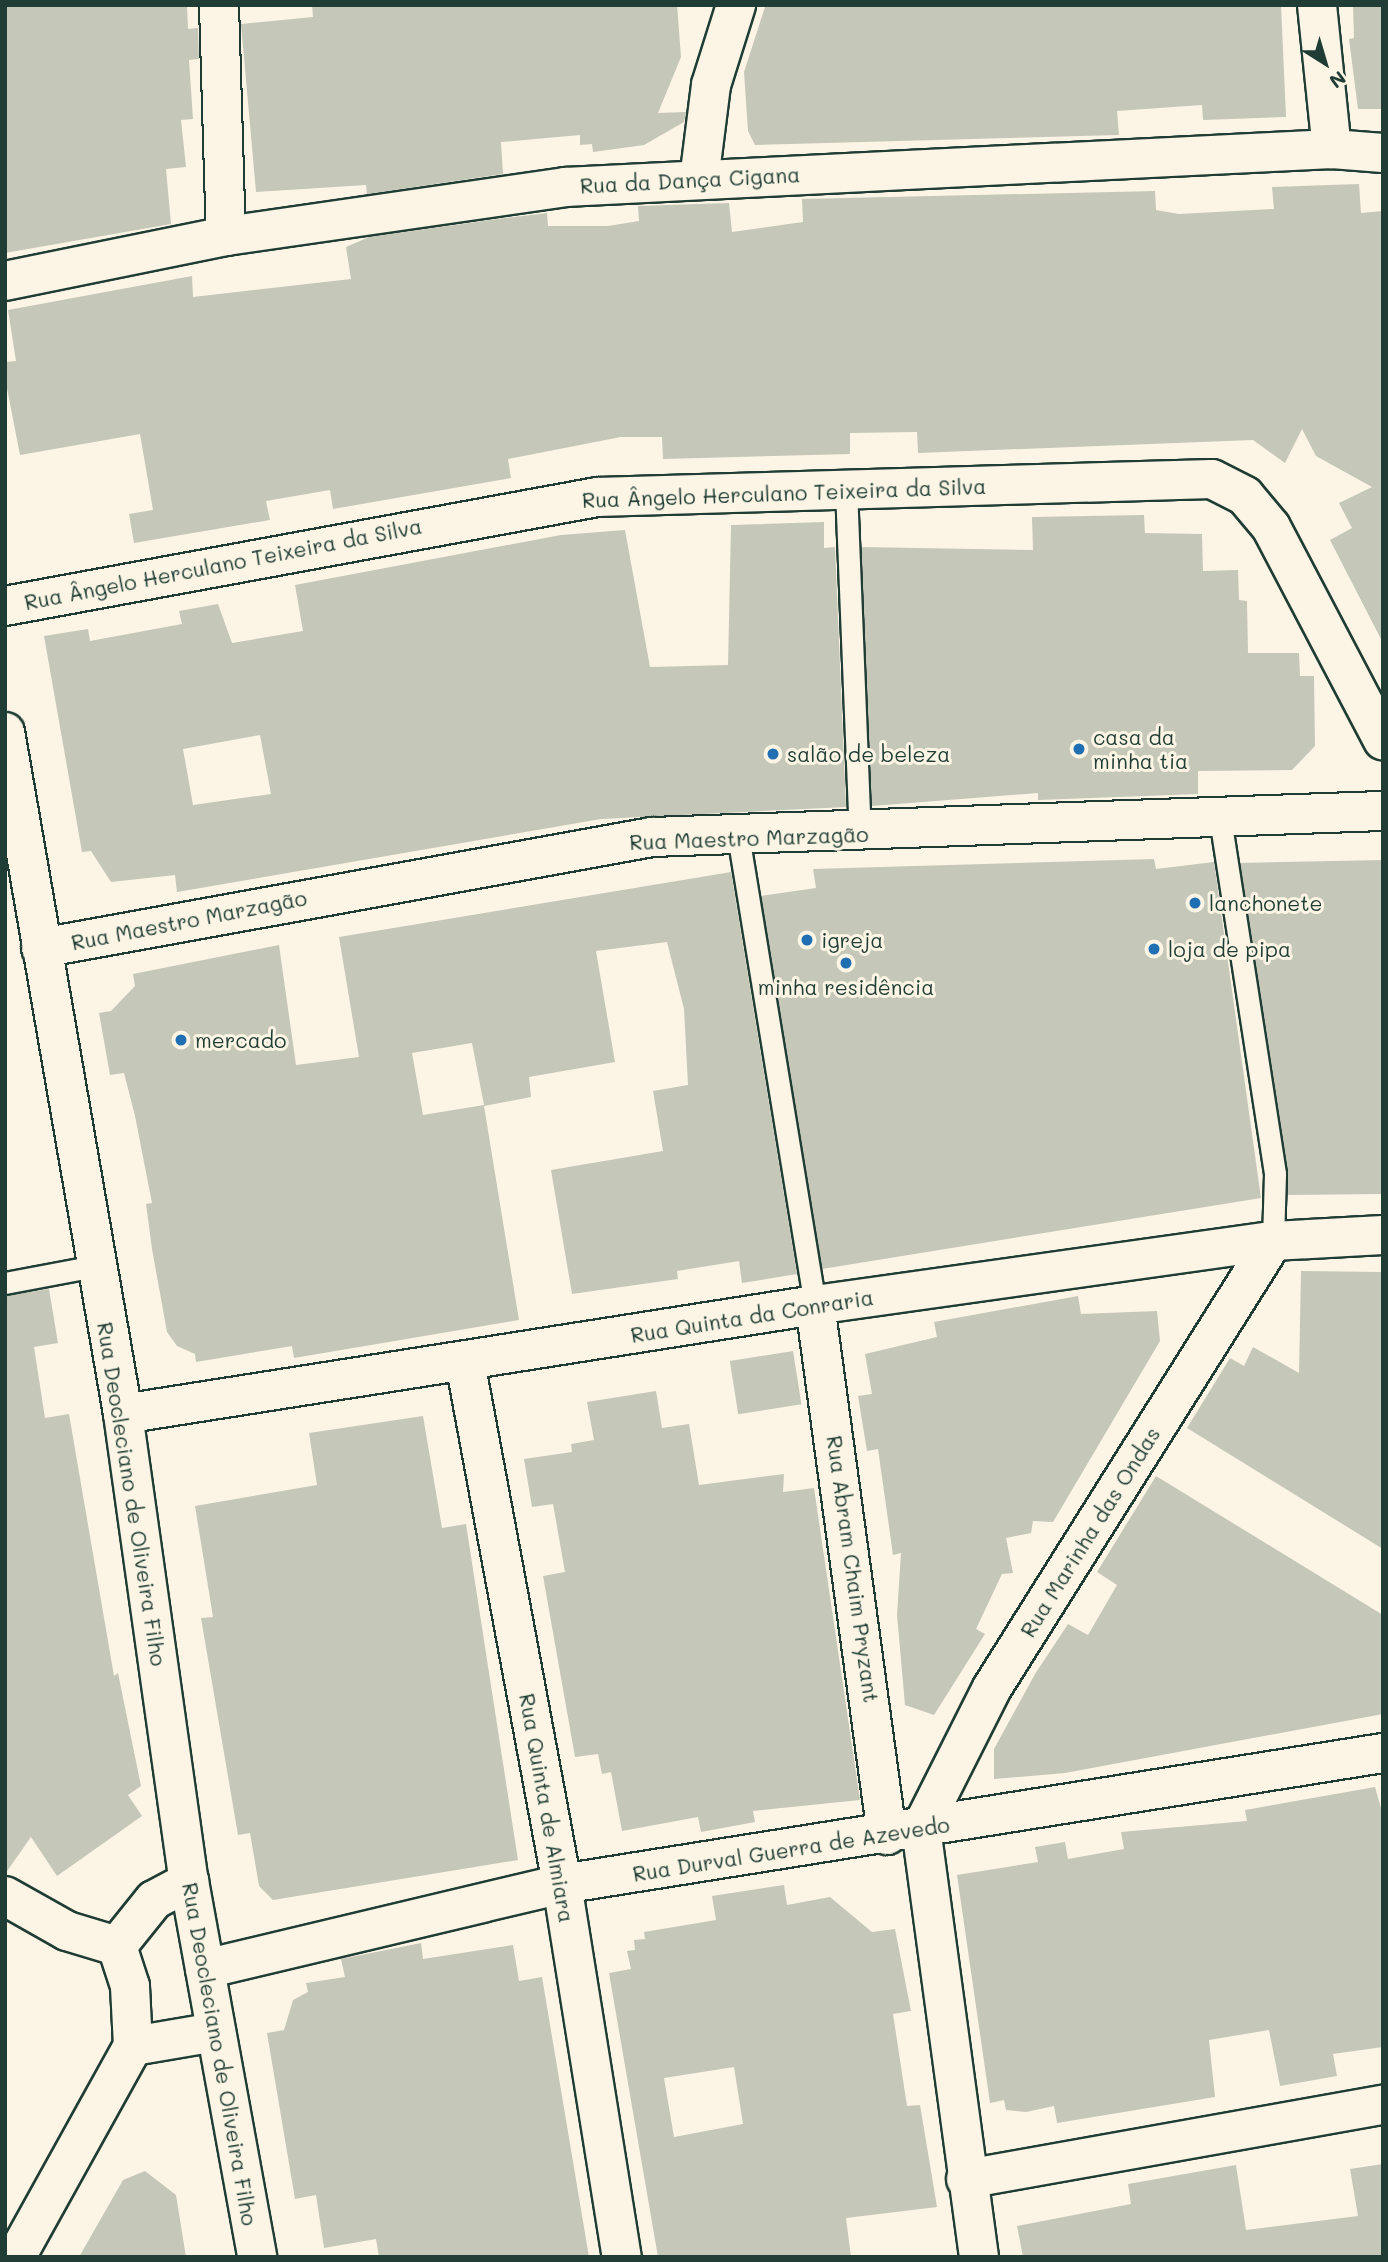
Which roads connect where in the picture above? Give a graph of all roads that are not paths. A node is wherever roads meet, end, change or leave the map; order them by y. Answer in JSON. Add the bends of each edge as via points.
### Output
{"nodes":[{"id":1,"x":219,"y":5,"type":"edge"},
{"id":2,"x":736,"y":5,"type":"edge"},
{"id":3,"x":1317,"y":5,"type":"edge"},
{"id":4,"x":1332,"y":149,"type":"junction"},
{"id":5,"x":1383,"y":153,"type":"edge"},
{"id":6,"x":699,"y":180,"type":"junction"},
{"id":7,"x":226,"y":236,"type":"junction"},
{"id":8,"x":5,"y":281,"type":"edge"},
{"id":9,"x":846,"y":489,"type":"junction"},
{"id":10,"x":5,"y":606,"type":"edge"},
{"id":11,"x":5,"y":732,"type":"edge"},
{"id":12,"x":1383,"y":740,"type":"edge"},
{"id":13,"x":1383,"y":811,"type":"edge"},
{"id":14,"x":1220,"y":818,"type":"junction"},
{"id":15,"x":860,"y":834,"type":"junction"},
{"id":16,"x":738,"y":835,"type":"junction"},
{"id":17,"x":41,"y":948,"type":"junction"},
{"id":18,"x":1383,"y":1235,"type":"edge"},
{"id":19,"x":1273,"y":1241,"type":"junction"},
{"id":20,"x":95,"y":1266,"type":"junction"},
{"id":21,"x":5,"y":1283,"type":"edge"},
{"id":22,"x":815,"y":1305,"type":"junction"},
{"id":23,"x":465,"y":1362,"type":"junction"},
{"id":24,"x":123,"y":1414,"type":"junction"},
{"id":25,"x":1383,"y":1753,"type":"edge"},
{"id":26,"x":904,"y":1832,"type":"junction"},
{"id":27,"x":189,"y":1881,"type":"junction"},
{"id":28,"x":562,"y":1884,"type":"junction"},
{"id":29,"x":5,"y":1896,"type":"edge"},
{"id":30,"x":117,"y":1946,"type":"junction"},
{"id":31,"x":205,"y":1969,"type":"junction"},
{"id":32,"x":216,"y":2032,"type":"junction"},
{"id":33,"x":133,"y":2046,"type":"junction"},
{"id":34,"x":1383,"y":2105,"type":"edge"},
{"id":35,"x":967,"y":2179,"type":"junction"},
{"id":36,"x":16,"y":2257,"type":"edge"},
{"id":37,"x":257,"y":2257,"type":"edge"},
{"id":38,"x":622,"y":2257,"type":"edge"},
{"id":39,"x":979,"y":2257,"type":"edge"}],
"edges":[{"from":1,"to":7,"type":"street"},
{"from":2,"to":6,"type":"street","via":[[711,85]]},
{"from":3,"to":4,"type":"street"},
{"from":4,"to":5,"type":"street","name":"Rua da Dança Cigana"},
{"from":4,"to":6,"type":"street","name":"Rua da Dança Cigana"},
{"from":6,"to":7,"type":"street","name":"Rua da Dança Cigana","via":[[565,187]]},
{"from":7,"to":8,"type":"street","name":"Rua da Dança Cigana"},
{"from":9,"to":10,"type":"street","name":"Rua Ângelo Herculano Teixeira da Silva","via":[[597,497]]},
{"from":9,"to":12,"type":"street","name":"Rua Ângelo Herculano Teixeira da Silva","via":[[1184,477],[1231,485],[1270,527]]},
{"from":9,"to":15,"type":"lane"},
{"from":11,"to":17,"type":"street","name":"Rua Deocleciano de Oliveira Filho"},
{"from":13,"to":14,"type":"street","name":"Rua Maestro Marzagão"},
{"from":14,"to":15,"type":"street","name":"Rua Maestro Marzagão"},
{"from":14,"to":19,"type":"lane","via":[[1275,1174]]},
{"from":15,"to":16,"type":"street","name":"Rua Maestro Marzagão"},
{"from":16,"to":17,"type":"street","name":"Rua Maestro Marzagão","via":[[652,837],[518,858]]},
{"from":16,"to":22,"type":"lane"},
{"from":17,"to":20,"type":"street","name":"Rua Deocleciano de Oliveira Filho"},
{"from":18,"to":19,"type":"street","name":"Rua Quinta da Conraria"},
{"from":19,"to":22,"type":"street","name":"Rua Quinta da Conraria"},
{"from":19,"to":26,"type":"street","name":"Rua Marinha das Ondas"},
{"from":20,"to":21,"type":"lane"},
{"from":20,"to":24,"type":"street","name":"Rua Deocleciano de Oliveira Filho"},
{"from":22,"to":23,"type":"street","name":"Rua Quinta da Conraria"},
{"from":22,"to":26,"type":"street","name":"Rua Abram Chaim Pryzant"},
{"from":23,"to":24,"type":"street","name":"Rua Quinta da Conraria"},
{"from":23,"to":28,"type":"street","name":"Rua Quinta de Almiara"},
{"from":24,"to":27,"type":"street","name":"Rua Deocleciano de Oliveira Filho"},
{"from":25,"to":26,"type":"street","name":"Rua Durval Guerra de Azevedo"},
{"from":26,"to":28,"type":"street","name":"Rua Durval Guerra de Azevedo"},
{"from":26,"to":35,"type":"street","name":"Rua Abram Chaim Pryzant"},
{"from":27,"to":30,"type":"street","via":[[154,1900]]},
{"from":27,"to":31,"type":"street","name":"Rua Deocleciano de Oliveira Filho"},
{"from":28,"to":31,"type":"street","name":"Rua Durval Guerra de Azevedo"},
{"from":28,"to":38,"type":"street","name":"Rua Quinta de Almiara"},
{"from":29,"to":30,"type":"street","via":[[67,1931]]},
{"from":30,"to":33,"type":"street","via":[[130,1986]]},
{"from":31,"to":32,"type":"street","name":"Rua Deocleciano de Oliveira Filho"},
{"from":32,"to":33,"type":"street"},
{"from":32,"to":37,"type":"street","name":"Rua Deocleciano de Oliveira Filho"},
{"from":33,"to":36,"type":"street"},
{"from":34,"to":35,"type":"street"},
{"from":35,"to":39,"type":"street","name":"Rua Abram Chaim Pryzant"}]}
